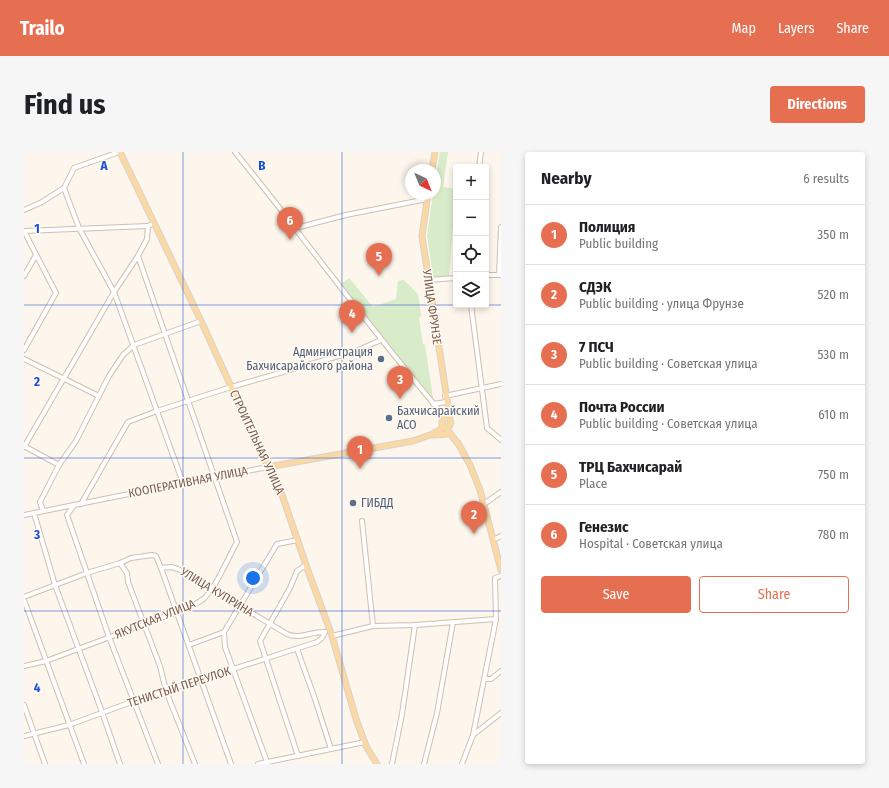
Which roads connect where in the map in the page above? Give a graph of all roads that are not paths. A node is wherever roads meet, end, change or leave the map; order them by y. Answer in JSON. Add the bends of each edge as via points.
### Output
{"nodes":[{"id":1,"x":120,"y":152,"type":"edge"},
{"id":2,"x":236,"y":152,"type":"edge"},
{"id":3,"x":435,"y":152,"type":"edge"},
{"id":4,"x":481,"y":152,"type":"edge"},
{"id":5,"x":433,"y":164,"type":"edge"},
{"id":6,"x":479,"y":164,"type":"edge"},
{"id":7,"x":64,"y":188,"type":"junction"},
{"id":8,"x":414,"y":200,"type":"edge"},
{"id":9,"x":427,"y":200,"type":"edge"},
{"id":10,"x":24,"y":210,"type":"edge"},
{"id":11,"x":154,"y":223,"type":"junction"},
{"id":12,"x":148,"y":226,"type":"junction"},
{"id":13,"x":501,"y":227,"type":"edge"},
{"id":14,"x":79,"y":228,"type":"junction"},
{"id":15,"x":296,"y":228,"type":"junction"},
{"id":16,"x":24,"y":231,"type":"edge"},
{"id":17,"x":36,"y":255,"type":"junction"},
{"id":18,"x":138,"y":256,"type":"junction"},
{"id":19,"x":24,"y":276,"type":"edge"},
{"id":20,"x":489,"y":276,"type":"edge"},
{"id":21,"x":500,"y":276,"type":"edge"},
{"id":22,"x":453,"y":278,"type":"edge"},
{"id":23,"x":428,"y":280,"type":"junction"},
{"id":24,"x":114,"y":292,"type":"junction"},
{"id":25,"x":471,"y":308,"type":"edge"},
{"id":26,"x":201,"y":321,"type":"junction"},
{"id":27,"x":166,"y":334,"type":"junction"},
{"id":28,"x":380,"y":340,"type":"junction"},
{"id":29,"x":134,"y":345,"type":"junction"},
{"id":30,"x":24,"y":350,"type":"edge"},
{"id":31,"x":24,"y":359,"type":"edge"},
{"id":32,"x":65,"y":379,"type":"junction"},
{"id":33,"x":501,"y":384,"type":"edge"},
{"id":34,"x":231,"y":387,"type":"junction"},
{"id":35,"x":482,"y":388,"type":"junction"},
{"id":36,"x":99,"y":396,"type":"junction"},
{"id":37,"x":446,"y":399,"type":"junction"},
{"id":38,"x":188,"y":401,"type":"junction"},
{"id":39,"x":432,"y":404,"type":"junction"},
{"id":40,"x":157,"y":411,"type":"junction"},
{"id":41,"x":446,"y":422,"type":"junction"},
{"id":42,"x":450,"y":434,"type":"junction"},
{"id":43,"x":430,"y":435,"type":"junction"},
{"id":44,"x":501,"y":440,"type":"edge"},
{"id":45,"x":459,"y":445,"type":"junction"},
{"id":46,"x":24,"y":447,"type":"edge"},
{"id":47,"x":59,"y":465,"type":"junction"},
{"id":48,"x":268,"y":467,"type":"junction"},
{"id":49,"x":214,"y":476,"type":"junction"},
{"id":50,"x":183,"y":483,"type":"junction"},
{"id":51,"x":501,"y":492,"type":"edge"},
{"id":52,"x":81,"y":504,"type":"junction"},
{"id":53,"x":484,"y":504,"type":"junction"},
{"id":54,"x":74,"y":505,"type":"junction"},
{"id":55,"x":43,"y":511,"type":"junction"},
{"id":56,"x":34,"y":513,"type":"junction"},
{"id":57,"x":24,"y":515,"type":"edge"},
{"id":58,"x":362,"y":521,"type":"dead end"},
{"id":59,"x":501,"y":536,"type":"edge"},
{"id":60,"x":298,"y":540,"type":"junction"},
{"id":61,"x":493,"y":540,"type":"junction"},
{"id":62,"x":120,"y":563,"type":"junction"},
{"id":63,"x":306,"y":565,"type":"junction"},
{"id":64,"x":161,"y":568,"type":"junction"},
{"id":65,"x":501,"y":570,"type":"edge"},
{"id":66,"x":87,"y":573,"type":"junction"},
{"id":67,"x":501,"y":576,"type":"edge"},
{"id":68,"x":55,"y":585,"type":"junction"},
{"id":69,"x":212,"y":588,"type":"junction"},
{"id":70,"x":24,"y":598,"type":"edge"},
{"id":71,"x":240,"y":605,"type":"junction"},
{"id":72,"x":177,"y":612,"type":"junction"},
{"id":73,"x":496,"y":619,"type":"junction"},
{"id":74,"x":452,"y":622,"type":"junction"},
{"id":75,"x":269,"y":624,"type":"junction"},
{"id":76,"x":143,"y":625,"type":"junction"},
{"id":77,"x":415,"y":625,"type":"junction"},
{"id":78,"x":373,"y":626,"type":"junction"},
{"id":79,"x":224,"y":632,"type":"junction"},
{"id":80,"x":329,"y":633,"type":"junction"},
{"id":81,"x":109,"y":637,"type":"junction"},
{"id":82,"x":189,"y":645,"type":"junction"},
{"id":83,"x":78,"y":649,"type":"junction"},
{"id":84,"x":297,"y":649,"type":"junction"},
{"id":85,"x":266,"y":659,"type":"junction"},
{"id":86,"x":46,"y":661,"type":"junction"},
{"id":87,"x":24,"y":666,"type":"edge"},
{"id":88,"x":234,"y":669,"type":"junction"},
{"id":89,"x":501,"y":671,"type":"edge"},
{"id":90,"x":201,"y":679,"type":"junction"},
{"id":91,"x":484,"y":680,"type":"junction"},
{"id":92,"x":166,"y":691,"type":"junction"},
{"id":93,"x":134,"y":701,"type":"junction"},
{"id":94,"x":24,"y":705,"type":"edge"},
{"id":95,"x":102,"y":712,"type":"junction"},
{"id":96,"x":501,"y":714,"type":"edge"},
{"id":97,"x":475,"y":724,"type":"junction"},
{"id":98,"x":69,"y":725,"type":"junction"},
{"id":99,"x":483,"y":727,"type":"junction"},
{"id":100,"x":34,"y":734,"type":"junction"},
{"id":101,"x":473,"y":735,"type":"junction"},
{"id":102,"x":24,"y":736,"type":"edge"},
{"id":103,"x":365,"y":742,"type":"junction"},
{"id":104,"x":331,"y":749,"type":"junction"},
{"id":105,"x":298,"y":756,"type":"junction"},
{"id":106,"x":267,"y":762,"type":"junction"},
{"id":107,"x":44,"y":764,"type":"edge"},
{"id":108,"x":84,"y":764,"type":"edge"},
{"id":109,"x":120,"y":764,"type":"edge"},
{"id":110,"x":158,"y":764,"type":"edge"},
{"id":111,"x":195,"y":764,"type":"edge"},
{"id":112,"x":230,"y":764,"type":"edge"},
{"id":113,"x":258,"y":764,"type":"edge"},
{"id":114,"x":377,"y":764,"type":"edge"},
{"id":115,"x":392,"y":764,"type":"edge"},
{"id":116,"x":424,"y":764,"type":"edge"},
{"id":117,"x":462,"y":764,"type":"edge"}],
"edges":[{"from":1,"to":7,"type":"street","via":[[74,168]]},
{"from":1,"to":11,"type":"main road","name":"СТРОИТЕЛЬНАЯ УЛИЦА"},
{"from":2,"to":15,"type":"street"},
{"from":3,"to":5,"type":"main road"},
{"from":4,"to":6,"type":"street"},
{"from":7,"to":10,"type":"street"},
{"from":7,"to":14,"type":"street"},
{"from":8,"to":15,"type":"street"},
{"from":9,"to":23,"type":"main road","name":"УЛИЦА ФРУНЗЕ","via":[[422,236]]},
{"from":11,"to":12,"type":"street"},
{"from":11,"to":26,"type":"main road","name":"СТРОИТЕЛЬНАЯ УЛИЦА"},
{"from":12,"to":14,"type":"street"},
{"from":12,"to":18,"type":"street","via":[[147,239]]},
{"from":13,"to":21,"type":"street"},
{"from":14,"to":16,"type":"street"},
{"from":14,"to":24,"type":"street"},
{"from":15,"to":28,"type":"street"},
{"from":16,"to":17,"type":"street"},
{"from":17,"to":19,"type":"street"},
{"from":17,"to":30,"type":"street","via":[[56,293]]},
{"from":18,"to":24,"type":"street"},
{"from":18,"to":27,"type":"street","name":"ЯКУТСКАЯ УЛИЦА"},
{"from":20,"to":21,"type":"street"},
{"from":22,"to":23,"type":"street"},
{"from":23,"to":37,"type":"main road","name":"УЛИЦА ФРУНЗЕ"},
{"from":24,"to":29,"type":"street"},
{"from":24,"to":32,"type":"street"},
{"from":25,"to":35,"type":"street"},
{"from":26,"to":27,"type":"street"},
{"from":26,"to":34,"type":"main road","name":"СТРОИТЕЛЬНАЯ УЛИЦА"},
{"from":27,"to":29,"type":"street"},
{"from":27,"to":38,"type":"street","name":"ЯКУТСКАЯ УЛИЦА"},
{"from":28,"to":34,"type":"street","via":[[356,351]]},
{"from":28,"to":39,"type":"street"},
{"from":29,"to":36,"type":"street","via":[[123,355]]},
{"from":29,"to":40,"type":"street"},
{"from":31,"to":32,"type":"street"},
{"from":32,"to":36,"type":"street"},
{"from":32,"to":46,"type":"street"},
{"from":33,"to":35,"type":"street"},
{"from":34,"to":38,"type":"street"},
{"from":34,"to":48,"type":"main road","name":"СТРОИТЕЛЬНАЯ УЛИЦА"},
{"from":35,"to":37,"type":"street"},
{"from":35,"to":44,"type":"street","via":[[487,428]]},
{"from":36,"to":47,"type":"street","via":[[76,441]]},
{"from":37,"to":39,"type":"street"},
{"from":37,"to":41,"type":"main road","name":"УЛИЦА ФРУНЗЕ"},
{"from":38,"to":40,"type":"street"},
{"from":38,"to":49,"type":"street","name":"ЯКУТСКАЯ УЛИЦА"},
{"from":39,"to":41,"type":"street","via":[[444,416]]},
{"from":40,"to":50,"type":"street"},
{"from":40,"to":52,"type":"street","via":[[128,422]]},
{"from":41,"to":42,"type":"main road"},
{"from":41,"to":43,"type":"main road","name":"КООПЕРАТИВНАЯ УЛИЦА"},
{"from":41,"to":45,"type":"main road","name":"УЛИЦА ФРУНЗЕ"},
{"from":42,"to":43,"type":"main road"},
{"from":42,"to":45,"type":"main road"},
{"from":43,"to":48,"type":"main road","name":"КООПЕРАТИВНАЯ УЛИЦА","via":[[413,441]]},
{"from":45,"to":53,"type":"main road","name":"УЛИЦА ФРУНЗЕ","via":[[476,478]]},
{"from":46,"to":47,"type":"street"},
{"from":47,"to":55,"type":"street","via":[[40,502]]},
{"from":48,"to":49,"type":"street","name":"КООПЕРАТИВНАЯ УЛИЦА"},
{"from":48,"to":60,"type":"main road","name":"СТРОИТЕЛЬНАЯ УЛИЦА","via":[[280,486]]},
{"from":49,"to":50,"type":"street","name":"КООПЕРАТИВНАЯ УЛИЦА"},
{"from":49,"to":69,"type":"street","name":"ЯКУТСКАЯ УЛИЦА","via":[[237,542]]},
{"from":50,"to":52,"type":"street","name":"КООПЕРАТИВНАЯ УЛИЦА"},
{"from":51,"to":53,"type":"street"},
{"from":52,"to":54,"type":"street","name":"КООПЕРАТИВНАЯ УЛИЦА"},
{"from":53,"to":61,"type":"main road","name":"УЛИЦА ФРУНЗЕ"},
{"from":54,"to":55,"type":"street","name":"КООПЕРАТИВНАЯ УЛИЦА"},
{"from":54,"to":66,"type":"street","via":[[67,514]]},
{"from":55,"to":56,"type":"street","name":"КООПЕРАТИВНАЯ УЛИЦА"},
{"from":56,"to":57,"type":"street","name":"КООПЕРАТИВНАЯ УЛИЦА"},
{"from":56,"to":68,"type":"street"},
{"from":58,"to":78,"type":"street"},
{"from":59,"to":61,"type":"street"},
{"from":60,"to":63,"type":"main road","name":"СТРОИТЕЛЬНАЯ УЛИЦА"},
{"from":60,"to":71,"type":"street","via":[[277,544]]},
{"from":61,"to":65,"type":"main road","name":"УЛИЦА ФРУНЗЕ"},
{"from":62,"to":64,"type":"street","via":[[131,558],[152,555],[156,556]]},
{"from":62,"to":66,"type":"street"},
{"from":62,"to":76,"type":"street","via":[[127,573]]},
{"from":63,"to":75,"type":"street","via":[[297,571]]},
{"from":63,"to":80,"type":"main road","name":"СТРОИТЕЛЬНАЯ УЛИЦА"},
{"from":64,"to":69,"type":"street","name":"УЛИЦА КУПРИНА","via":[[178,569]]},
{"from":64,"to":72,"type":"street"},
{"from":66,"to":68,"type":"street"},
{"from":66,"to":81,"type":"street"},
{"from":67,"to":73,"type":"street","via":[[495,578]]},
{"from":68,"to":70,"type":"street"},
{"from":68,"to":83,"type":"street"},
{"from":69,"to":71,"type":"street","name":"УЛИЦА КУПРИНА"},
{"from":69,"to":72,"type":"street","name":"ЯКУТСКАЯ УЛИЦА","via":[[204,599]]},
{"from":70,"to":86,"type":"street"},
{"from":71,"to":75,"type":"street","name":"УЛИЦА КУПРИНА"},
{"from":71,"to":79,"type":"street"},
{"from":72,"to":76,"type":"street","name":"ЯКУТСКАЯ УЛИЦА"},
{"from":72,"to":82,"type":"street"},
{"from":73,"to":74,"type":"street","name":"УЛИЦА КУПРИНА"},
{"from":73,"to":91,"type":"street"},
{"from":74,"to":77,"type":"street","name":"УЛИЦА КУПРИНА"},
{"from":74,"to":116,"type":"street","via":[[437,713]]},
{"from":75,"to":80,"type":"street","name":"УЛИЦА КУПРИНА","via":[[295,636]]},
{"from":75,"to":85,"type":"street","via":[[260,641]]},
{"from":76,"to":81,"type":"street","name":"ЯКУТСКАЯ УЛИЦА"},
{"from":76,"to":92,"type":"street","via":[[160,666]]},
{"from":77,"to":78,"type":"street","name":"УЛИЦА КУПРИНА"},
{"from":77,"to":115,"type":"street"},
{"from":78,"to":80,"type":"street","name":"УЛИЦА КУПРИНА"},
{"from":79,"to":82,"type":"street"},
{"from":79,"to":88,"type":"street","via":[[225,646]]},
{"from":80,"to":84,"type":"street","name":"ТЕНИСТЫЙ ПЕРЕУЛОК","via":[[317,642]]},
{"from":80,"to":103,"type":"main road","name":"СТРОИТЕЛЬНАЯ УЛИЦА"},
{"from":81,"to":83,"type":"street","name":"ЯКУТСКАЯ УЛИЦА"},
{"from":81,"to":93,"type":"street"},
{"from":82,"to":90,"type":"street"},
{"from":83,"to":86,"type":"street","name":"ЯКУТСКАЯ УЛИЦА"},
{"from":83,"to":95,"type":"street"},
{"from":84,"to":85,"type":"street","name":"ТЕНИСТЫЙ ПЕРЕУЛОК"},
{"from":84,"to":104,"type":"street"},
{"from":85,"to":88,"type":"street","name":"ТЕНИСТЫЙ ПЕРЕУЛОК"},
{"from":85,"to":105,"type":"street"},
{"from":86,"to":87,"type":"street","name":"ЯКУТСКАЯ УЛИЦА"},
{"from":86,"to":98,"type":"street"},
{"from":88,"to":90,"type":"street","name":"ТЕНИСТЫЙ ПЕРЕУЛОК"},
{"from":88,"to":106,"type":"street"},
{"from":89,"to":91,"type":"street","via":[[492,679]]},
{"from":90,"to":92,"type":"street","name":"ТЕНИСТЫЙ ПЕРЕУЛОК"},
{"from":90,"to":112,"type":"street"},
{"from":91,"to":97,"type":"street"},
{"from":92,"to":93,"type":"street","name":"ТЕНИСТЫЙ ПЕРЕУЛОК"},
{"from":92,"to":111,"type":"street"},
{"from":93,"to":95,"type":"street","name":"ТЕНИСТЫЙ ПЕРЕУЛОК"},
{"from":93,"to":110,"type":"street"},
{"from":94,"to":100,"type":"street"},
{"from":95,"to":98,"type":"street","name":"ТЕНИСТЫЙ ПЕРЕУЛОК"},
{"from":95,"to":109,"type":"street"},
{"from":96,"to":99,"type":"street"},
{"from":97,"to":99,"type":"street"},
{"from":97,"to":101,"type":"street"},
{"from":98,"to":100,"type":"street","name":"ТЕНИСТЫЙ ПЕРЕУЛОК"},
{"from":98,"to":108,"type":"street"},
{"from":99,"to":101,"type":"street"},
{"from":100,"to":102,"type":"street","name":"ТЕНИСТЫЙ ПЕРЕУЛОК"},
{"from":100,"to":107,"type":"street"},
{"from":101,"to":117,"type":"street"},
{"from":103,"to":104,"type":"street"},
{"from":103,"to":114,"type":"main road","name":"СТРОИТЕЛЬНАЯ УЛИЦА"},
{"from":104,"to":105,"type":"street"},
{"from":105,"to":106,"type":"street"},
{"from":106,"to":113,"type":"street"}]}
